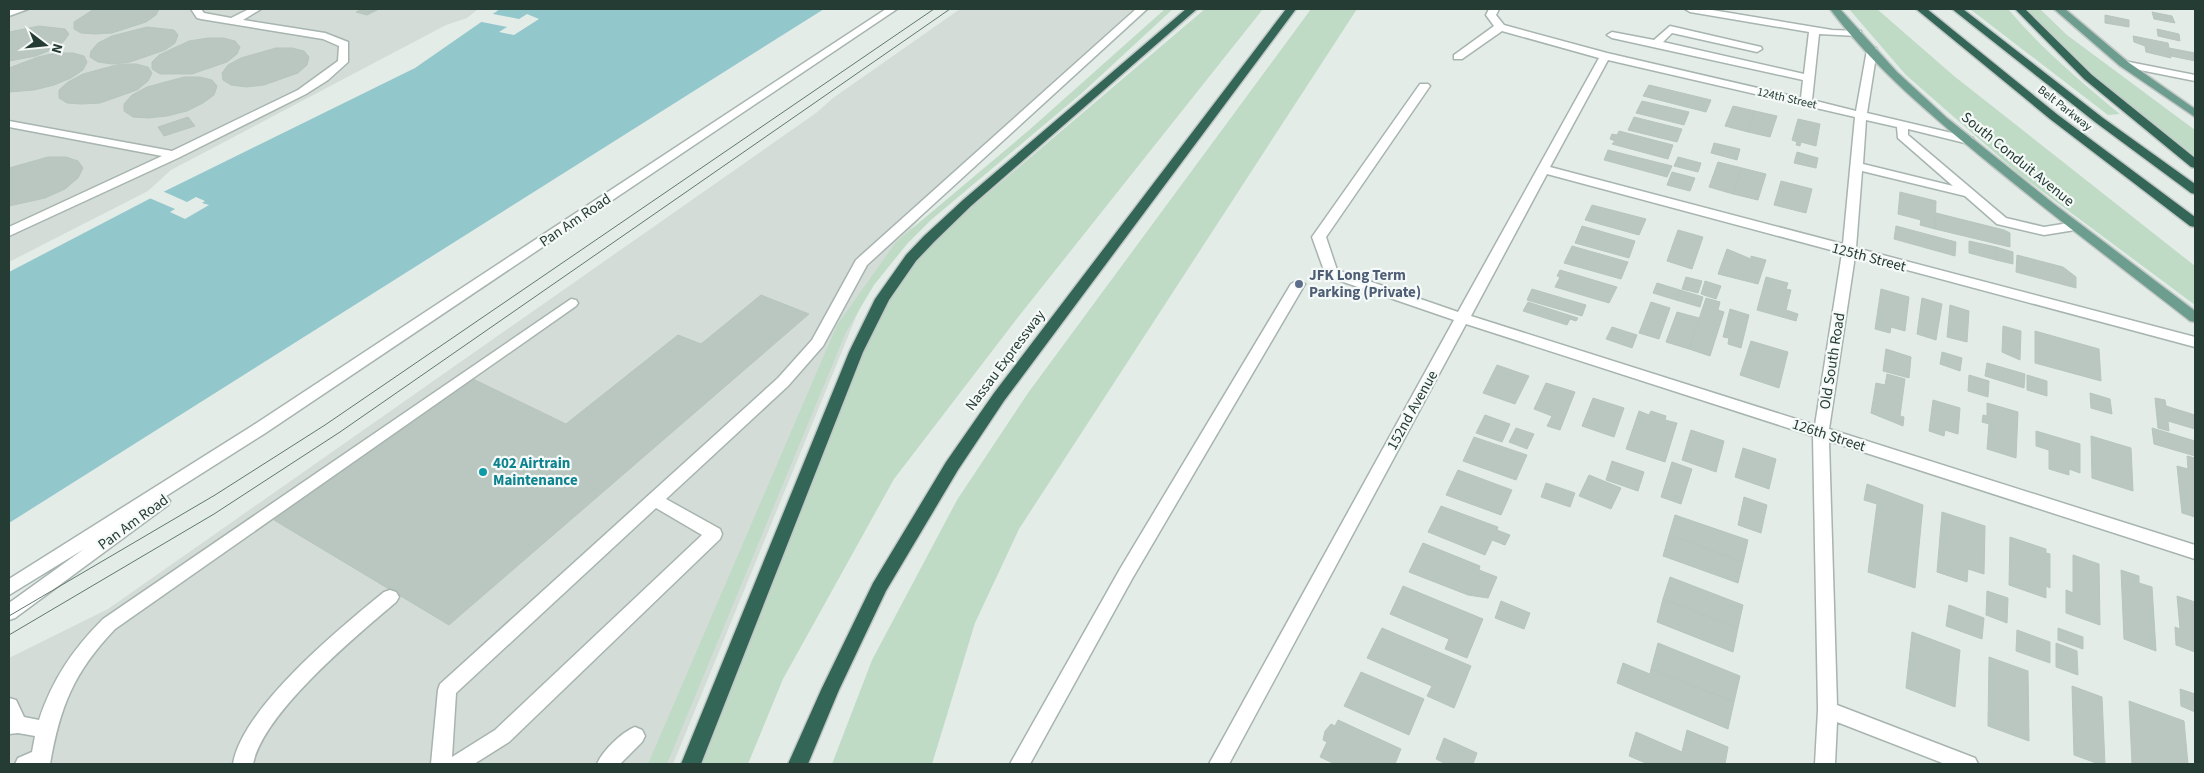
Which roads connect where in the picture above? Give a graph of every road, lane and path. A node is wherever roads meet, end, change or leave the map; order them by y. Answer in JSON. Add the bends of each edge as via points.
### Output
{"nodes":[{"id":1,"x":23,"y":9,"type":"edge"},
{"id":2,"x":196,"y":9,"type":"edge"},
{"id":3,"x":256,"y":9,"type":"edge"},
{"id":4,"x":892,"y":9,"type":"edge"},
{"id":5,"x":1142,"y":9,"type":"edge"},
{"id":6,"x":1192,"y":9,"type":"edge"},
{"id":7,"x":1291,"y":9,"type":"edge"},
{"id":8,"x":1494,"y":9,"type":"edge"},
{"id":9,"x":1690,"y":9,"type":"edge"},
{"id":10,"x":1835,"y":9,"type":"edge"},
{"id":11,"x":1912,"y":9,"type":"edge"},
{"id":12,"x":1921,"y":9,"type":"edge"},
{"id":13,"x":1956,"y":9,"type":"edge"},
{"id":14,"x":2020,"y":9,"type":"edge"},
{"id":15,"x":2059,"y":9,"type":"edge"},
{"id":16,"x":9,"y":13,"type":"edge"},
{"id":17,"x":234,"y":20,"type":"junction"},
{"id":18,"x":1701,"y":23,"type":"junction"},
{"id":19,"x":1500,"y":27,"type":"junction"},
{"id":20,"x":1814,"y":30,"type":"junction"},
{"id":21,"x":1857,"y":33,"type":"junction"},
{"id":22,"x":1612,"y":35,"type":"dead end"},
{"id":23,"x":1962,"y":43,"type":"junction"},
{"id":24,"x":1656,"y":44,"type":"junction"},
{"id":25,"x":1757,"y":49,"type":"dead end"},
{"id":26,"x":1872,"y":50,"type":"junction"},
{"id":27,"x":1605,"y":56,"type":"junction"},
{"id":28,"x":1458,"y":57,"type":"dead end"},
{"id":29,"x":2124,"y":64,"type":"junction"},
{"id":30,"x":1809,"y":78,"type":"junction"},
{"id":31,"x":2195,"y":78,"type":"edge"},
{"id":32,"x":1424,"y":86,"type":"dead end"},
{"id":33,"x":1806,"y":102,"type":"junction"},
{"id":34,"x":1861,"y":114,"type":"junction"},
{"id":35,"x":2195,"y":114,"type":"edge"},
{"id":36,"x":9,"y":124,"type":"edge"},
{"id":37,"x":1903,"y":125,"type":"junction"},
{"id":38,"x":1969,"y":140,"type":"junction"},
{"id":39,"x":174,"y":156,"type":"junction"},
{"id":40,"x":2195,"y":164,"type":"edge"},
{"id":41,"x":1857,"y":166,"type":"junction"},
{"id":42,"x":1543,"y":169,"type":"junction"},
{"id":43,"x":2195,"y":190,"type":"edge"},
{"id":44,"x":1970,"y":194,"type":"junction"},
{"id":45,"x":2195,"y":223,"type":"edge"},
{"id":46,"x":2075,"y":226,"type":"junction"},
{"id":47,"x":9,"y":232,"type":"edge"},
{"id":48,"x":1848,"y":251,"type":"junction"},
{"id":49,"x":1298,"y":284,"type":"dead end"},
{"id":50,"x":570,"y":303,"type":"dead end"},
{"id":51,"x":1463,"y":318,"type":"junction"},
{"id":52,"x":2195,"y":318,"type":"edge"},
{"id":53,"x":2195,"y":342,"type":"edge"},
{"id":54,"x":258,"y":430,"type":"junction"},
{"id":55,"x":1821,"y":433,"type":"junction"},
{"id":56,"x":655,"y":500,"type":"junction"},
{"id":57,"x":2195,"y":552,"type":"edge"},
{"id":58,"x":9,"y":588,"type":"edge"},
{"id":59,"x":390,"y":597,"type":"dead end"},
{"id":60,"x":9,"y":613,"type":"edge"},
{"id":61,"x":9,"y":706,"type":"edge"},
{"id":62,"x":1828,"y":710,"type":"junction"},
{"id":63,"x":13,"y":725,"type":"edge"},
{"id":64,"x":45,"y":730,"type":"junction"},
{"id":65,"x":635,"y":736,"type":"dead end"},
{"id":66,"x":35,"y":762,"type":"edge"},
{"id":67,"x":243,"y":764,"type":"edge"},
{"id":68,"x":441,"y":764,"type":"edge"},
{"id":69,"x":457,"y":764,"type":"edge"},
{"id":70,"x":607,"y":764,"type":"edge"},
{"id":71,"x":691,"y":764,"type":"edge"},
{"id":72,"x":798,"y":764,"type":"edge"},
{"id":73,"x":1020,"y":764,"type":"edge"},
{"id":74,"x":1219,"y":764,"type":"edge"},
{"id":75,"x":1825,"y":764,"type":"edge"},
{"id":76,"x":1968,"y":764,"type":"edge"}],
"edges":[{"from":1,"to":16,"type":"street"},
{"from":2,"to":17,"type":"street","via":[[201,16]]},
{"from":3,"to":17,"type":"street"},
{"from":4,"to":54,"type":"street","name":"Pan Am Road"},
{"from":5,"to":56,"type":"street","via":[[861,263],[818,343],[783,382]]},
{"from":6,"to":71,"type":"highway","via":[[945,222],[911,258],[887,292],[856,352]]},
{"from":7,"to":72,"type":"highway","name":"Nassau Expressway","via":[[1000,397],[952,466],[879,588]]},
{"from":8,"to":19,"type":"street","via":[[1491,15]]},
{"from":9,"to":18,"type":"street"},
{"from":10,"to":21,"type":"main road","name":"South Conduit Avenue"},
{"from":11,"to":23,"type":"highway"},
{"from":12,"to":23,"type":"highway","name":"Belt Parkway"},
{"from":13,"to":43,"type":"highway","name":"Belt Parkway"},
{"from":14,"to":40,"type":"highway","via":[[2088,76]]},
{"from":15,"to":29,"type":"main road"},
{"from":17,"to":39,"type":"street","via":[[325,36],[344,44],[342,62],[302,92]]},
{"from":18,"to":20,"type":"street"},
{"from":18,"to":24,"type":"street","via":[[1670,28]]},
{"from":18,"to":25,"type":"street"},
{"from":19,"to":27,"type":"street","name":"124th Street"},
{"from":19,"to":28,"type":"street"},
{"from":20,"to":21,"type":"street"},
{"from":20,"to":30,"type":"street"},
{"from":21,"to":26,"type":"main road","name":"South Conduit Avenue"},
{"from":22,"to":24,"type":"street"},
{"from":23,"to":45,"type":"highway","name":"Belt Parkway","via":[[2069,129]]},
{"from":24,"to":30,"type":"street"},
{"from":26,"to":34,"type":"street","name":"Old South Road"},
{"from":26,"to":38,"type":"main road","name":"South Conduit Avenue","via":[[1914,94]]},
{"from":27,"to":33,"type":"street","name":"124th Street"},
{"from":27,"to":42,"type":"street","name":"152nd Avenue"},
{"from":29,"to":31,"type":"street"},
{"from":29,"to":35,"type":"main road"},
{"from":30,"to":33,"type":"street"},
{"from":32,"to":51,"type":"street","name":"126th Street","via":[[1319,237],[1331,273]]},
{"from":33,"to":34,"type":"street","name":"124th Street"},
{"from":34,"to":37,"type":"street","name":"124th Street"},
{"from":34,"to":41,"type":"street","name":"Old South Road"},
{"from":36,"to":39,"type":"street"},
{"from":37,"to":38,"type":"street","name":"124th Street"},
{"from":37,"to":44,"type":"street","via":[[1902,136]]},
{"from":38,"to":46,"type":"main road","name":"South Conduit Avenue"},
{"from":39,"to":47,"type":"street"},
{"from":41,"to":44,"type":"street"},
{"from":41,"to":48,"type":"street","name":"Old South Road"},
{"from":42,"to":48,"type":"street","name":"125th Street"},
{"from":42,"to":51,"type":"street","name":"152nd Avenue"},
{"from":44,"to":46,"type":"street","via":[[2002,221],[2044,231]]},
{"from":46,"to":52,"type":"main road","name":"South Conduit Avenue"},
{"from":48,"to":53,"type":"street","name":"125th Street"},
{"from":48,"to":55,"type":"street","name":"Old South Road"},
{"from":49,"to":73,"type":"street","via":[[1126,574]]},
{"from":50,"to":64,"type":"street","via":[[109,624],[86,646],[54,700]]},
{"from":51,"to":55,"type":"street","name":"126th Street"},
{"from":51,"to":74,"type":"street","name":"152nd Avenue"},
{"from":54,"to":58,"type":"street","name":"Pan Am Road"},
{"from":54,"to":60,"type":"street","name":"Pan Am Road"},
{"from":55,"to":57,"type":"street","name":"126th Street"},
{"from":55,"to":62,"type":"street","name":"Old South Road"},
{"from":56,"to":68,"type":"street","via":[[447,690]]},
{"from":56,"to":69,"type":"street","via":[[714,534],[502,736]]},
{"from":59,"to":67,"type":"street","via":[[340,638],[279,699],[245,752]]},
{"from":61,"to":63,"type":"street"},
{"from":62,"to":75,"type":"street","name":"Old South Road"},
{"from":62,"to":76,"type":"street"},
{"from":63,"to":64,"type":"street"},
{"from":64,"to":66,"type":"street"},
{"from":65,"to":70,"type":"street"}]}
